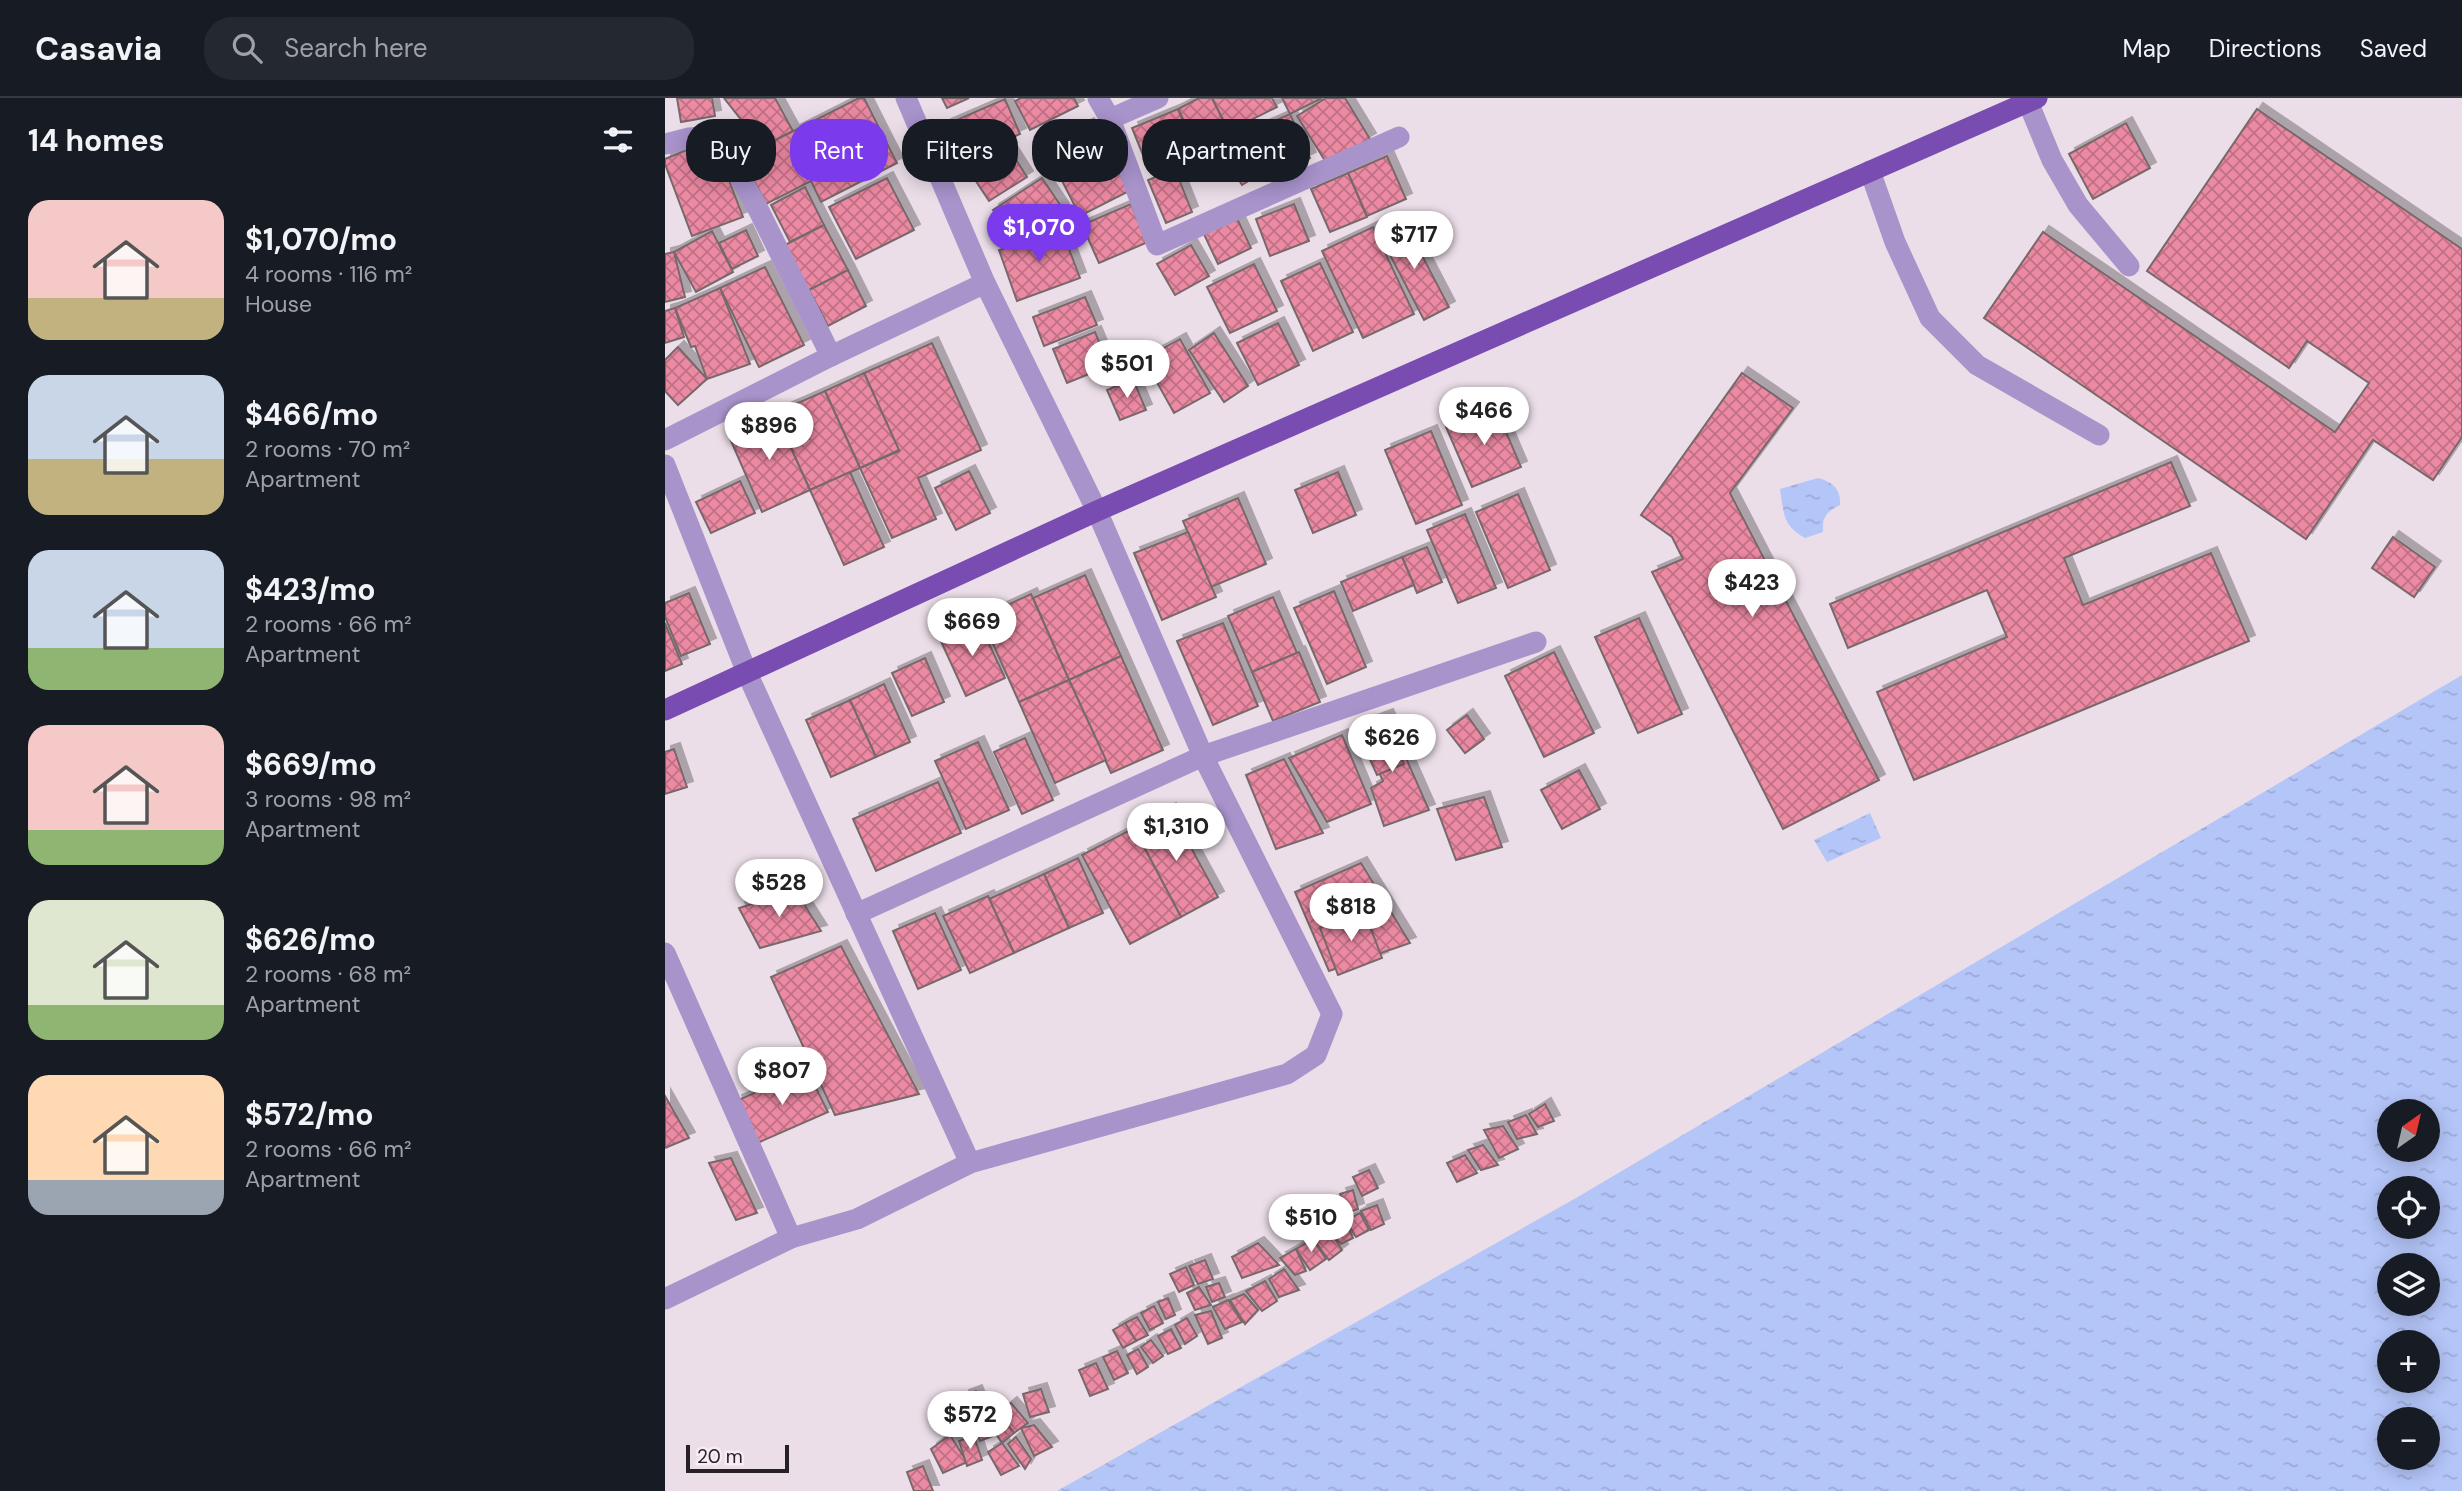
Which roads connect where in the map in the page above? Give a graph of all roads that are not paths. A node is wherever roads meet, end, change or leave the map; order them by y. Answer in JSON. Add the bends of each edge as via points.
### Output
{"nodes":[{"id":1,"x":906,"y":98,"type":"edge"},
{"id":2,"x":1098,"y":98,"type":"edge"},
{"id":3,"x":1158,"y":98,"type":"edge"},
{"id":4,"x":2032,"y":100,"type":"edge"},
{"id":5,"x":1109,"y":119,"type":"joint"},
{"id":6,"x":1399,"y":137,"type":"dead end"},
{"id":7,"x":665,"y":144,"type":"edge"},
{"id":8,"x":1128,"y":169,"type":"edge"},
{"id":9,"x":1870,"y":171,"type":"junction"},
{"id":10,"x":2129,"y":266,"type":"dead end"},
{"id":11,"x":985,"y":283,"type":"junction"},
{"id":12,"x":831,"y":356,"type":"junction"},
{"id":13,"x":2099,"y":435,"type":"dead end"},
{"id":14,"x":665,"y":440,"type":"edge"},
{"id":15,"x":665,"y":465,"type":"edge"},
{"id":16,"x":1097,"y":511,"type":"junction"},
{"id":17,"x":1536,"y":642,"type":"dead end"},
{"id":18,"x":747,"y":673,"type":"junction"},
{"id":19,"x":665,"y":710,"type":"edge"},
{"id":20,"x":1203,"y":756,"type":"junction"},
{"id":21,"x":856,"y":914,"type":"junction"},
{"id":22,"x":665,"y":953,"type":"edge"},
{"id":23,"x":969,"y":1163,"type":"junction"},
{"id":24,"x":791,"y":1238,"type":"junction"},
{"id":25,"x":665,"y":1299,"type":"edge"}],
"edges":[{"from":1,"to":11,"type":"street"},
{"from":2,"to":5,"type":"street"},
{"from":3,"to":5,"type":"street"},
{"from":4,"to":9,"type":"main road"},
{"from":4,"to":10,"type":"street","via":[[2052,160],[2078,205]]},
{"from":6,"to":8,"type":"street","via":[[1157,245]]},
{"from":7,"to":12,"type":"street","via":[[716,136]]},
{"from":9,"to":13,"type":"street","via":[[1895,243],[1930,318],[1977,365]]},
{"from":9,"to":16,"type":"main road"},
{"from":11,"to":12,"type":"street"},
{"from":11,"to":16,"type":"street"},
{"from":12,"to":14,"type":"street"},
{"from":15,"to":18,"type":"street"},
{"from":16,"to":18,"type":"main road"},
{"from":16,"to":20,"type":"street"},
{"from":17,"to":20,"type":"street"},
{"from":18,"to":19,"type":"main road"},
{"from":18,"to":21,"type":"street"},
{"from":20,"to":21,"type":"street"},
{"from":20,"to":23,"type":"street","via":[[1332,1014],[1315,1055],[1287,1074]]},
{"from":21,"to":23,"type":"street"},
{"from":22,"to":24,"type":"street"},
{"from":23,"to":24,"type":"street","via":[[857,1219]]},
{"from":24,"to":25,"type":"street"}]}
